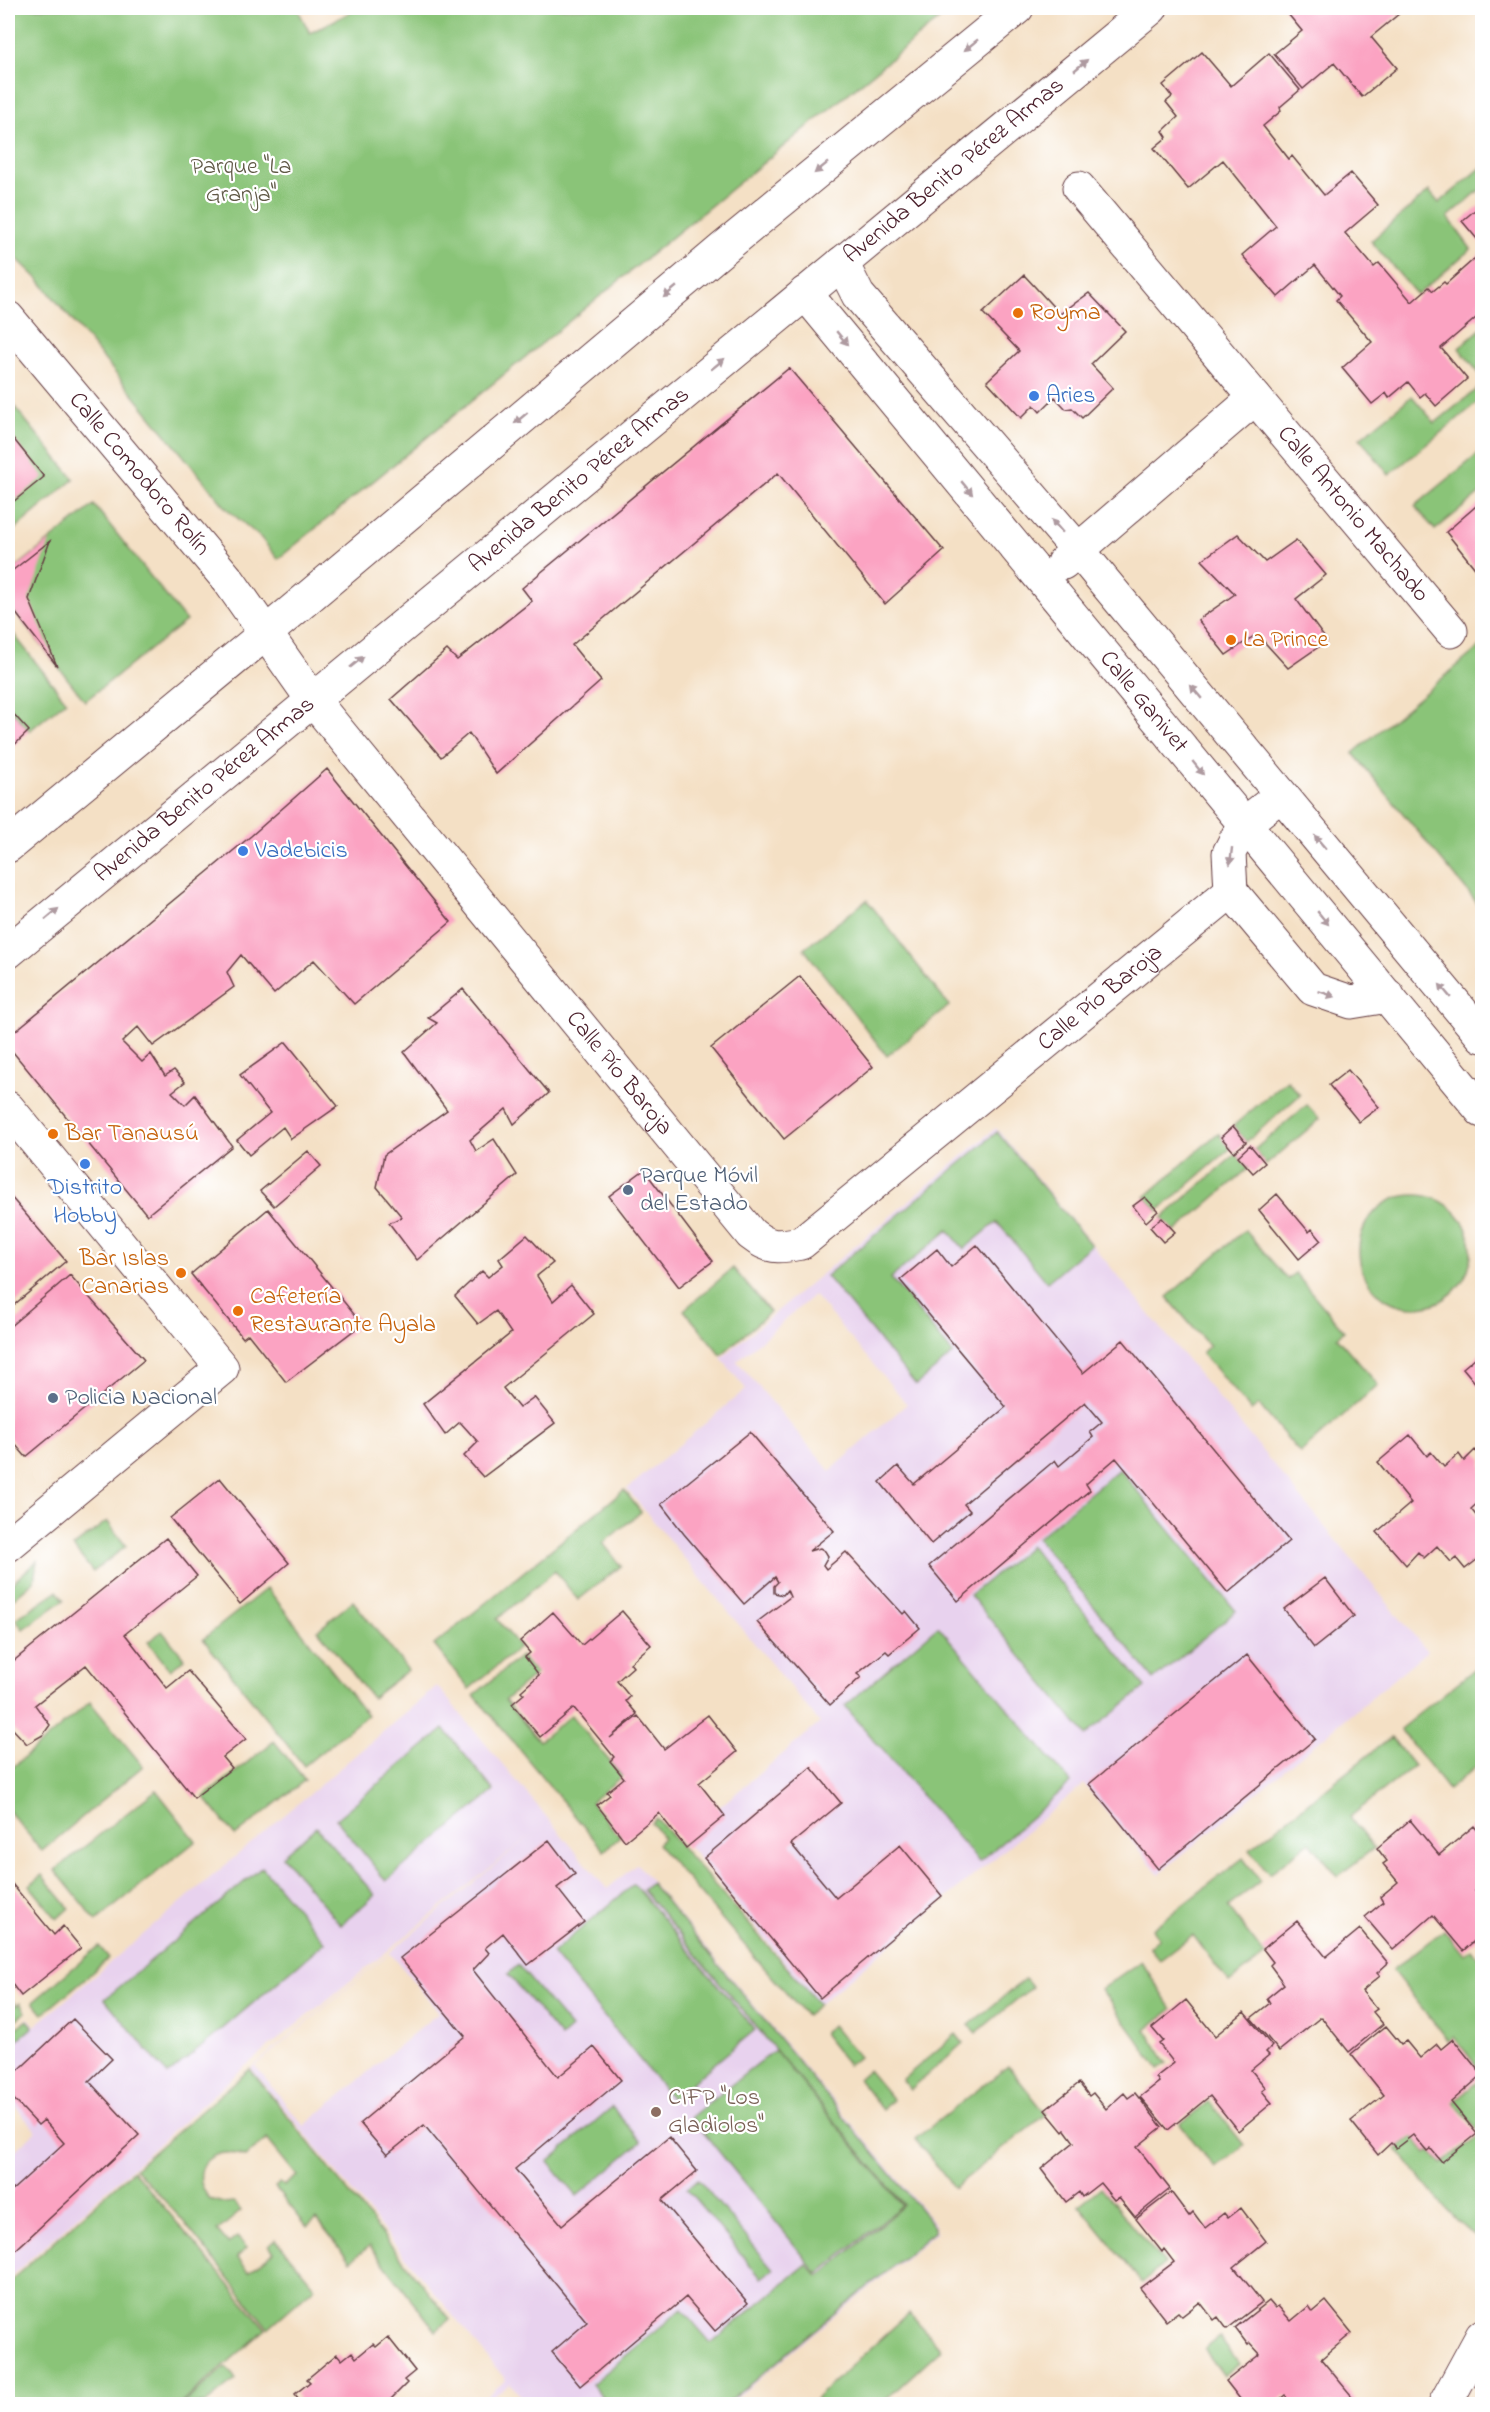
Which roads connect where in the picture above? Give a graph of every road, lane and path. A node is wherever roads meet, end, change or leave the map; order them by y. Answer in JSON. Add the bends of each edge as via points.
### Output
{"nodes":[{"id":1,"x":1017,"y":8,"type":"edge"},
{"id":2,"x":1150,"y":8,"type":"edge"},
{"id":3,"x":1079,"y":188,"type":"dead end"},
{"id":4,"x":842,"y":263,"type":"junction"},
{"id":5,"x":805,"y":293,"type":"junction"},
{"id":6,"x":8,"y":318,"type":"edge"},
{"id":7,"x":1255,"y":398,"type":"junction"},
{"id":8,"x":1078,"y":550,"type":"junction"},
{"id":9,"x":1042,"y":579,"type":"junction"},
{"id":10,"x":1451,"y":631,"type":"dead end"},
{"id":11,"x":266,"y":633,"type":"junction"},
{"id":12,"x":312,"y":699,"type":"junction"},
{"id":13,"x":1281,"y":795,"type":"junction"},
{"id":14,"x":1244,"y":824,"type":"junction"},
{"id":15,"x":8,"y":846,"type":"edge"},
{"id":16,"x":1231,"y":891,"type":"junction"},
{"id":17,"x":8,"y":952,"type":"edge"},
{"id":18,"x":1388,"y":996,"type":"junction"},
{"id":19,"x":1482,"y":1036,"type":"edge"},
{"id":20,"x":8,"y":1108,"type":"edge"},
{"id":21,"x":1482,"y":1111,"type":"edge"},
{"id":22,"x":8,"y":1545,"type":"edge"},
{"id":23,"x":1482,"y":2336,"type":"edge"},
{"id":24,"x":1445,"y":2404,"type":"edge"}],
"edges":[{"from":1,"to":11,"type":"street","one_way":true,"via":[[725,246]]},
{"from":4,"to":2,"type":"street","name":"Avenida Benito Pérez Armas","one_way":true},
{"from":3,"to":7,"type":"street","name":"Calle Antonio Machado"},
{"from":4,"to":5,"type":"street","name":"Avenida Benito Pérez Armas"},
{"from":8,"to":4,"type":"street","name":"Calle Ganivet","one_way":true,"via":[[858,295]]},
{"from":5,"to":9,"type":"street","name":"Calle Ganivet","one_way":true},
{"from":12,"to":5,"type":"street","name":"Avenida Benito Pérez Armas","one_way":true},
{"from":6,"to":11,"type":"street","name":"Calle Comodoro Rolín","via":[[229,581]]},
{"from":7,"to":8,"type":"street"},
{"from":7,"to":10,"type":"street","name":"Calle Antonio Machado"},
{"from":8,"to":9,"type":"street"},
{"from":13,"to":8,"type":"street","name":"Calle Ganivet","one_way":true},
{"from":9,"to":14,"type":"street","name":"Calle Ganivet","one_way":true},
{"from":11,"to":12,"type":"street","name":"Calle Pío Baroja"},
{"from":11,"to":15,"type":"street"},
{"from":12,"to":16,"type":"street","name":"Calle Pío Baroja","via":[[745,1226],[765,1245],[801,1243]]},
{"from":17,"to":12,"type":"street","name":"Avenida Benito Pérez Armas","one_way":true},
{"from":13,"to":14,"type":"street"},
{"from":19,"to":13,"type":"street","name":"Calle Ganivet","one_way":true},
{"from":14,"to":16,"type":"street","one_way":true,"via":[[1229,853]]},
{"from":14,"to":18,"type":"street","name":"Calle Ganivet","one_way":true},
{"from":16,"to":18,"type":"street","one_way":true,"via":[[1313,989],[1350,1002]]},
{"from":18,"to":21,"type":"street","name":"Calle Ganivet"},
{"from":20,"to":22,"type":"street","via":[[222,1368]]},
{"from":23,"to":24,"type":"street"}]}
